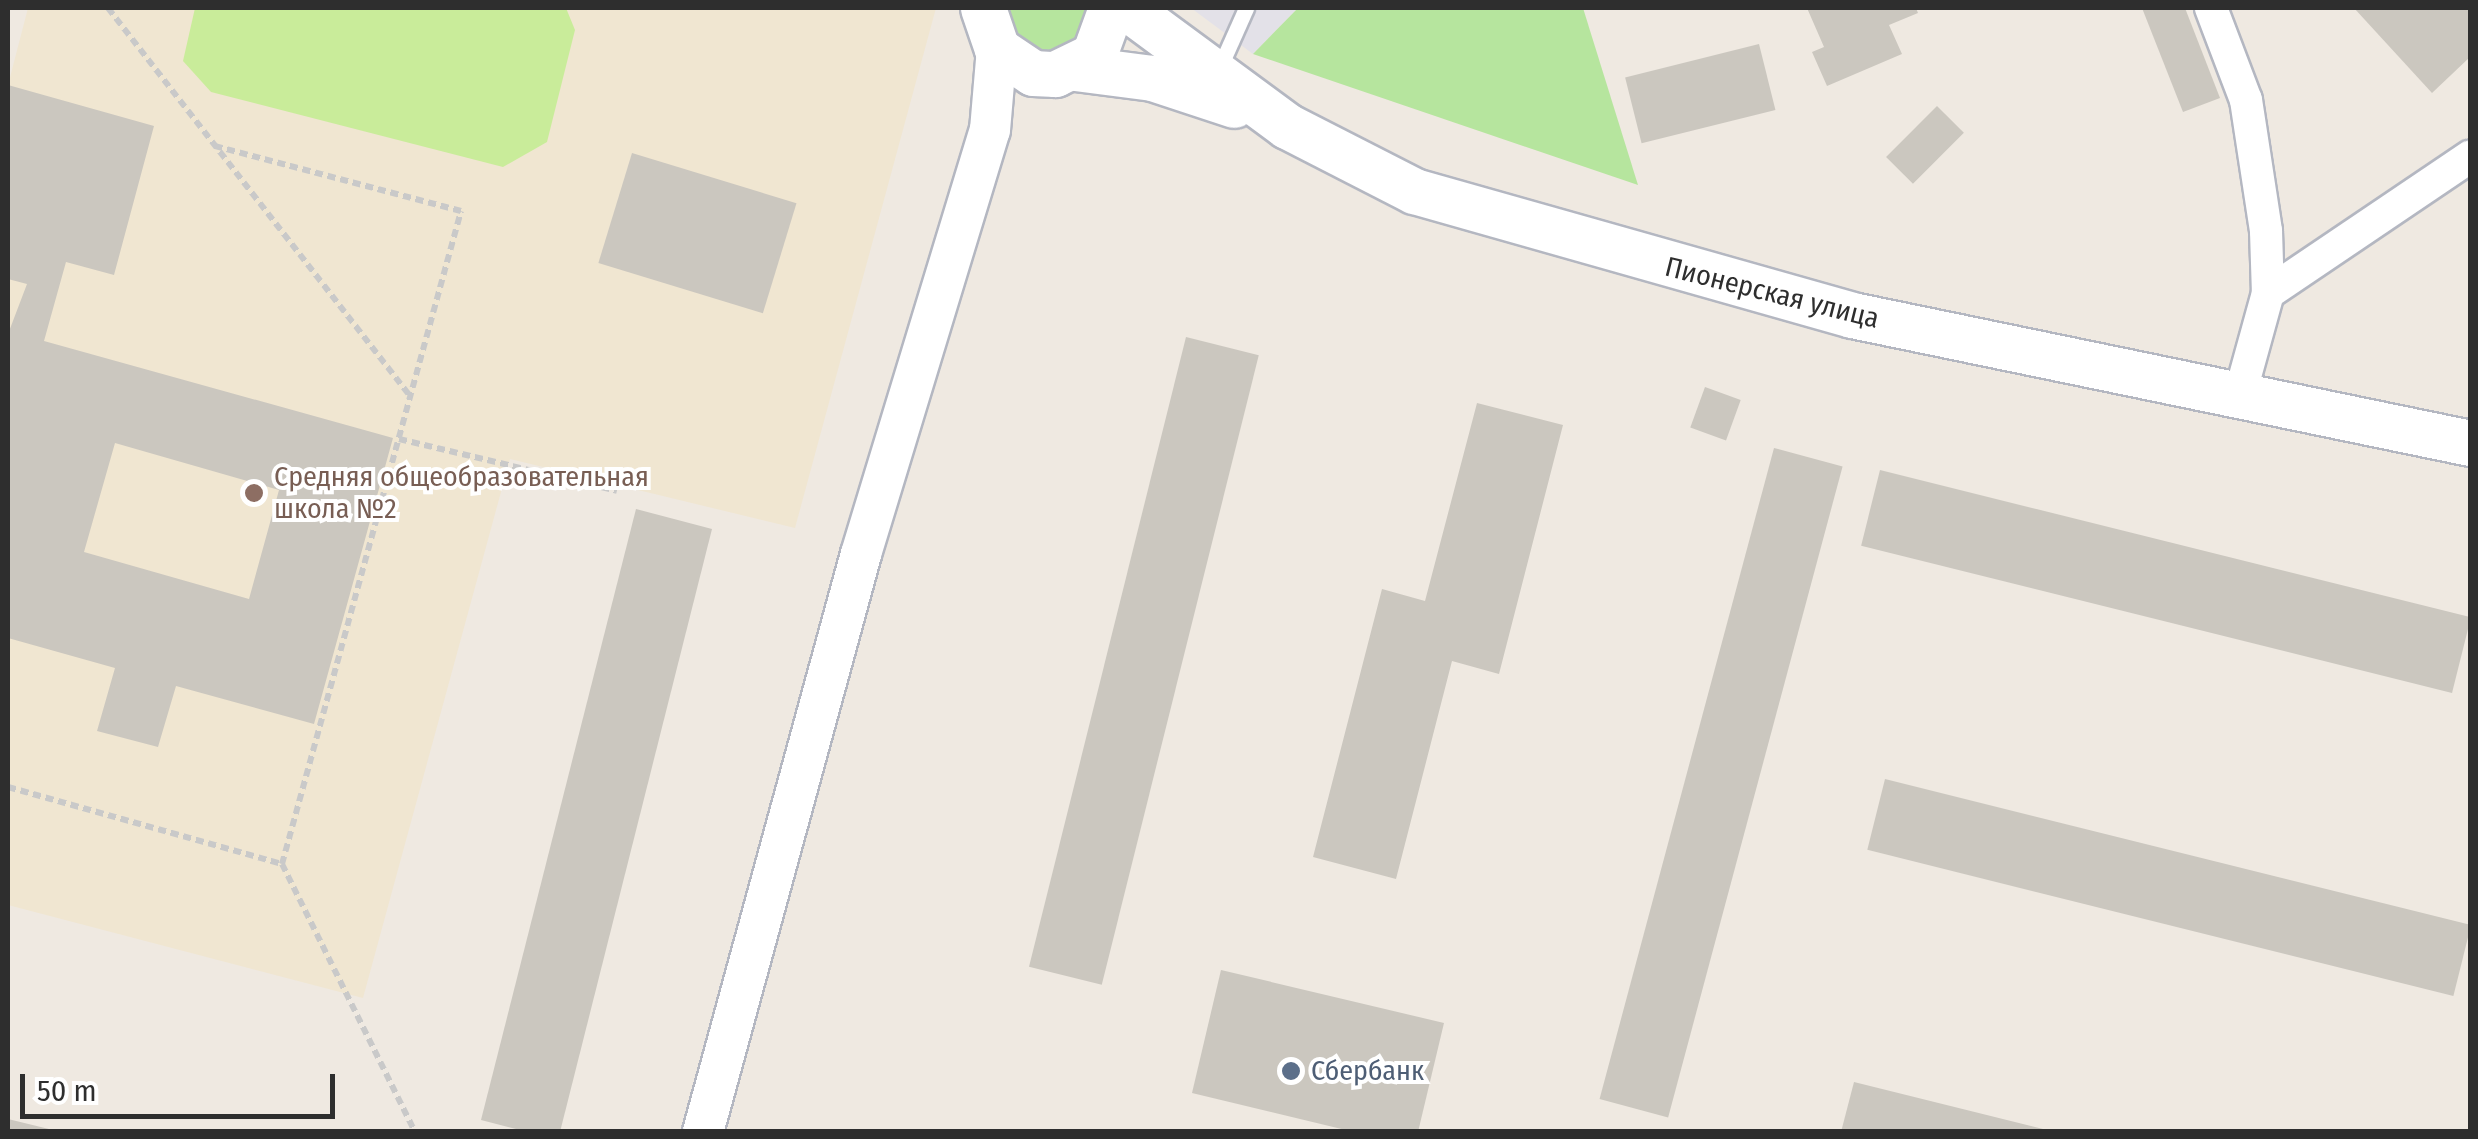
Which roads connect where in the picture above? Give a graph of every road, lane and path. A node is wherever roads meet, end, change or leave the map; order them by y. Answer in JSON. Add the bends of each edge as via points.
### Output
{"nodes":[{"id":1,"x":108,"y":8,"type":"edge"},
{"id":2,"x":982,"y":8,"type":"edge"},
{"id":3,"x":1111,"y":8,"type":"edge"},
{"id":4,"x":1127,"y":8,"type":"edge"},
{"id":5,"x":1246,"y":8,"type":"edge"},
{"id":6,"x":2211,"y":8,"type":"edge"},
{"id":7,"x":1164,"y":22,"type":"edge"},
{"id":8,"x":996,"y":50,"type":"junction"},
{"id":9,"x":1065,"y":71,"type":"junction"},
{"id":10,"x":1217,"y":75,"type":"junction"},
{"id":11,"x":1287,"y":126,"type":"junction"},
{"id":12,"x":990,"y":130,"type":"junction"},
{"id":13,"x":211,"y":145,"type":"junction"},
{"id":14,"x":2470,"y":157,"type":"edge"},
{"id":15,"x":2268,"y":293,"type":"junction"},
{"id":16,"x":2240,"y":391,"type":"junction"},
{"id":17,"x":410,"y":396,"type":"junction"},
{"id":18,"x":399,"y":439,"type":"junction"},
{"id":19,"x":2470,"y":443,"type":"edge"},
{"id":20,"x":617,"y":491,"type":"dead end"},
{"id":21,"x":8,"y":786,"type":"edge"},
{"id":22,"x":282,"y":864,"type":"junction"},
{"id":23,"x":414,"y":1132,"type":"edge"},
{"id":24,"x":704,"y":1132,"type":"edge"}],
"edges":[{"from":1,"to":13,"type":"path"},
{"from":2,"to":8,"type":"main road"},
{"from":3,"to":9,"type":"main road","via":[[1106,38]]},
{"from":4,"to":7,"type":"main road","name":"Пионерская улица"},
{"from":5,"to":10,"type":"lane"},
{"from":6,"to":15,"type":"street","via":[[2246,100]]},
{"from":7,"to":10,"type":"main road","name":"Пионерская улица"},
{"from":8,"to":9,"type":"main road","via":[[1033,73]]},
{"from":8,"to":12,"type":"street"},
{"from":9,"to":11,"type":"main road","via":[[1152,78]]},
{"from":9,"to":12,"type":"street"},
{"from":10,"to":11,"type":"main road","name":"Пионерская улица"},
{"from":11,"to":16,"type":"main road","name":"Пионерская улица","via":[[1414,191],[1680,272]]},
{"from":12,"to":24,"type":"street","via":[[861,554]]},
{"from":13,"to":17,"type":"path"},
{"from":13,"to":17,"type":"path","via":[[461,211]]},
{"from":14,"to":15,"type":"street"},
{"from":15,"to":16,"type":"street"},
{"from":16,"to":19,"type":"main road","name":"Пионерская улица"},
{"from":17,"to":18,"type":"path"},
{"from":18,"to":20,"type":"path"},
{"from":18,"to":22,"type":"path"},
{"from":21,"to":22,"type":"path"},
{"from":22,"to":23,"type":"path"}]}
